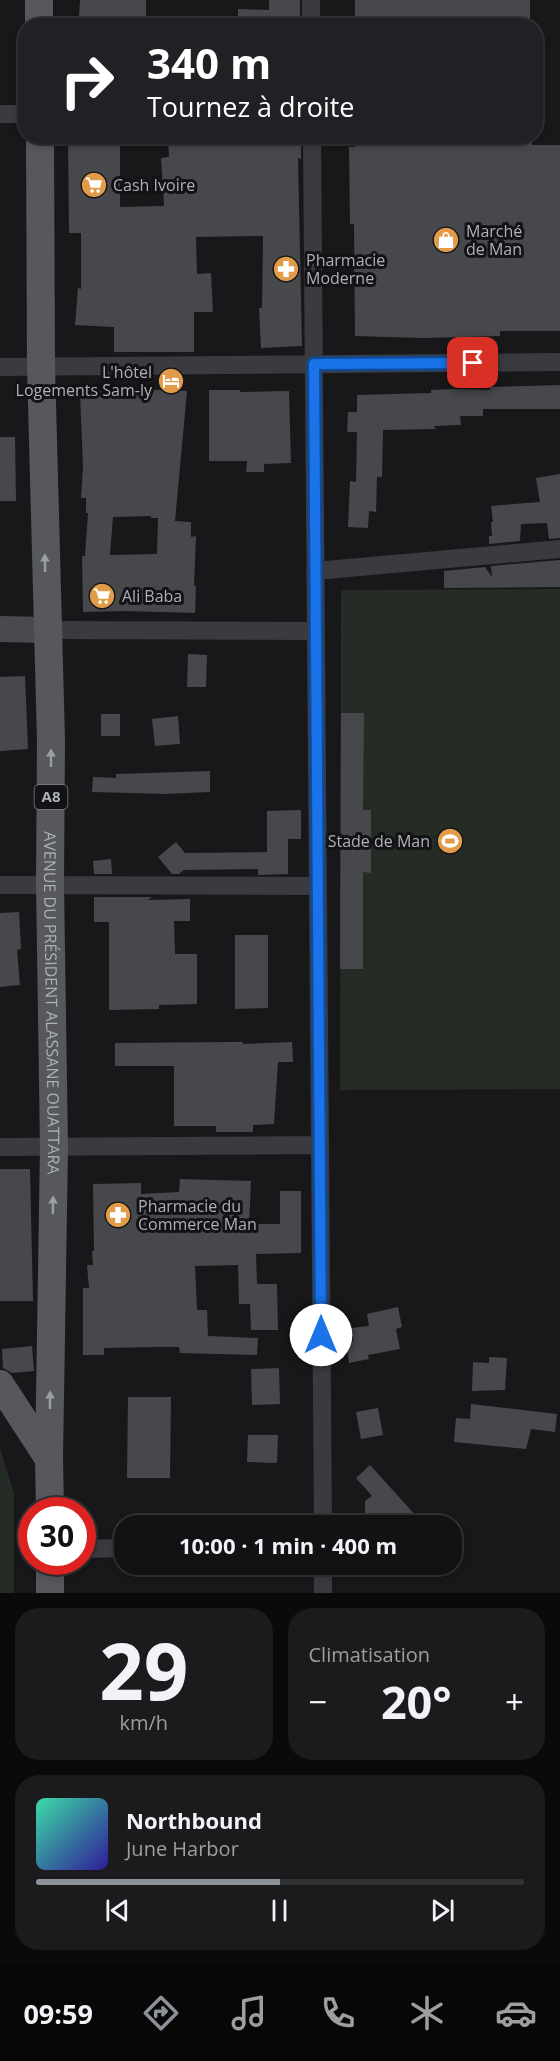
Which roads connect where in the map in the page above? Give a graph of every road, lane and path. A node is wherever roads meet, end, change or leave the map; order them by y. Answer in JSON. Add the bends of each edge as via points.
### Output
{"nodes":[{"id":1,"x":39,"y":0,"type":"edge"},
{"id":2,"x":311,"y":0,"type":"edge"},
{"id":3,"x":39,"y":18,"type":"edge"},
{"id":4,"x":311,"y":18,"type":"edge"},
{"id":5,"x":0,"y":114,"type":"edge"},
{"id":6,"x":18,"y":114,"type":"edge"},
{"id":7,"x":40,"y":144,"type":"edge"},
{"id":8,"x":312,"y":144,"type":"edge"},
{"id":9,"x":560,"y":363,"type":"edge"},
{"id":10,"x":314,"y":364,"type":"junction"},
{"id":11,"x":41,"y":366,"type":"junction"},
{"id":12,"x":0,"y":367,"type":"edge"},
{"id":13,"x":560,"y":549,"type":"edge"},
{"id":14,"x":315,"y":570,"type":"junction"},
{"id":15,"x":0,"y":629,"type":"edge"},
{"id":16,"x":47,"y":630,"type":"junction"},
{"id":17,"x":316,"y":631,"type":"junction"},
{"id":18,"x":0,"y":885,"type":"edge"},
{"id":19,"x":50,"y":885,"type":"junction"},
{"id":20,"x":318,"y":886,"type":"junction"},
{"id":21,"x":320,"y":1145,"type":"junction"},
{"id":22,"x":54,"y":1146,"type":"junction"},
{"id":23,"x":0,"y":1147,"type":"edge"},
{"id":24,"x":0,"y":1384,"type":"edge"},
{"id":25,"x":49,"y":1458,"type":"junction"},
{"id":26,"x":50,"y":1497,"type":"edge"},
{"id":27,"x":322,"y":1515,"type":"edge"},
{"id":28,"x":114,"y":1548,"type":"edge"},
{"id":29,"x":96,"y":1549,"type":"edge"},
{"id":30,"x":50,"y":1575,"type":"edge"},
{"id":31,"x":323,"y":1575,"type":"edge"},
{"id":32,"x":50,"y":1593,"type":"edge"},
{"id":33,"x":323,"y":1593,"type":"edge"}],
"edges":[{"from":1,"to":3,"type":"main road"},
{"from":2,"to":4,"type":"street"},
{"from":5,"to":6,"type":"street"},
{"from":7,"to":11,"type":"main road","name":"AVENUE DU PRÉSIDENT ALASSANE OUATTARA","number":"A8"},
{"from":8,"to":10,"type":"street"},
{"from":9,"to":10,"type":"street"},
{"from":10,"to":11,"type":"street"},
{"from":10,"to":14,"type":"street"},
{"from":11,"to":12,"type":"street"},
{"from":16,"to":11,"type":"main road","name":"AVENUE DU PRÉSIDENT ALASSANE OUATTARA","number":"A8","one_way":true},
{"from":13,"to":14,"type":"street"},
{"from":14,"to":17,"type":"street"},
{"from":15,"to":16,"type":"main road"},
{"from":16,"to":17,"type":"street"},
{"from":19,"to":16,"type":"main road","name":"AVENUE DU PRÉSIDENT ALASSANE OUATTARA","number":"A8","one_way":true},
{"from":17,"to":20,"type":"street"},
{"from":18,"to":19,"type":"street"},
{"from":19,"to":20,"type":"street"},
{"from":19,"to":22,"type":"main road","name":"AVENUE DU PRÉSIDENT ALASSANE OUATTARA","number":"A8"},
{"from":20,"to":21,"type":"street"},
{"from":21,"to":22,"type":"street"},
{"from":21,"to":27,"type":"street"},
{"from":22,"to":23,"type":"street"},
{"from":25,"to":22,"type":"main road","name":"AVENUE DU PRÉSIDENT ALASSANE OUATTARA","number":"A8","one_way":true},
{"from":24,"to":25,"type":"main road"},
{"from":25,"to":26,"type":"main road","name":"AVENUE DU PRÉSIDENT ALASSANE OUATTARA","number":"A8"},
{"from":28,"to":29,"type":"street"},
{"from":30,"to":32,"type":"main road"},
{"from":31,"to":33,"type":"street"}]}
